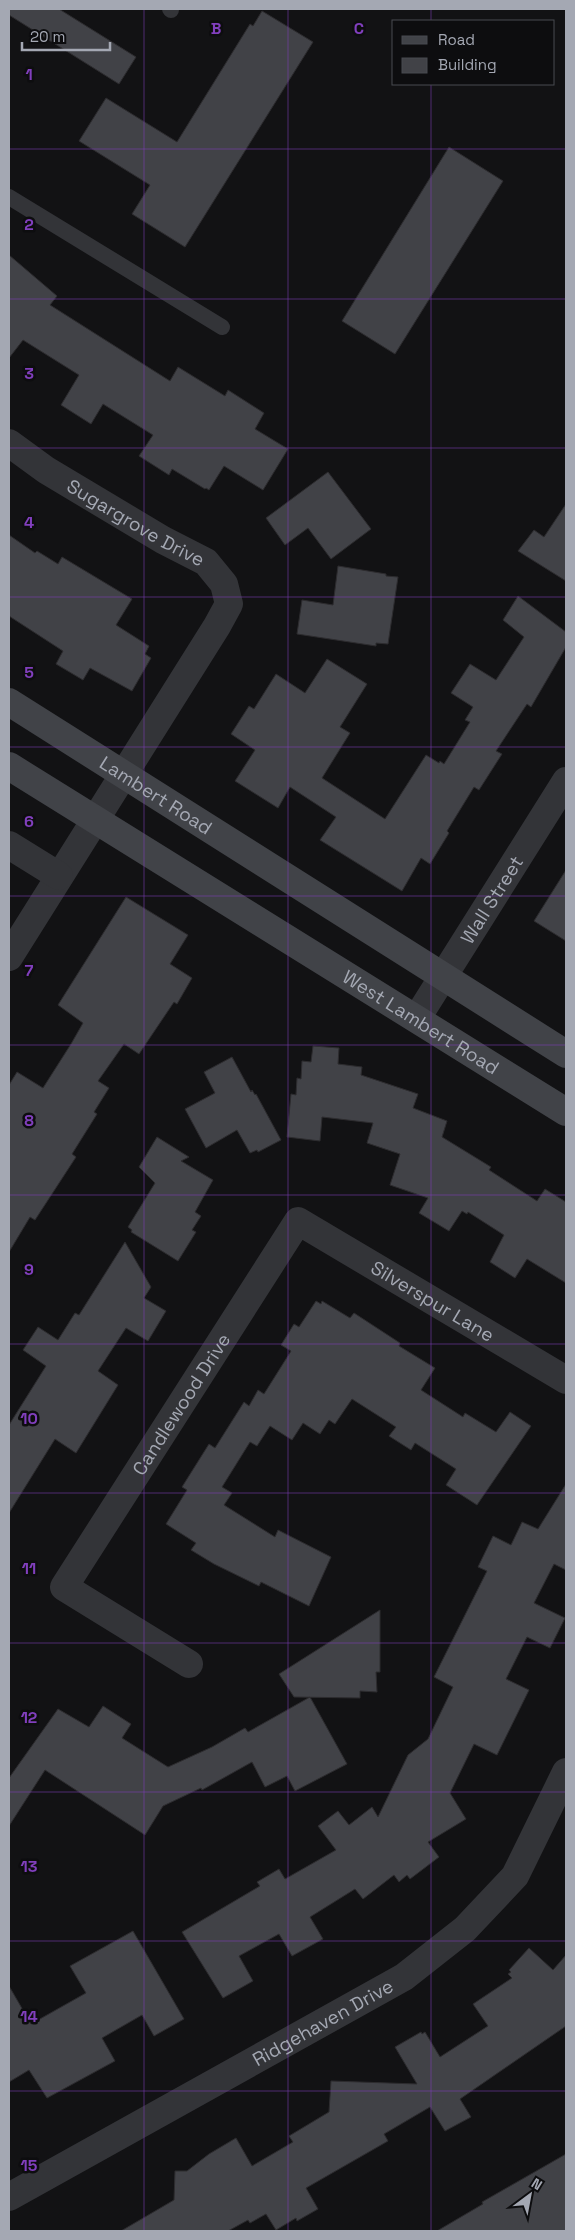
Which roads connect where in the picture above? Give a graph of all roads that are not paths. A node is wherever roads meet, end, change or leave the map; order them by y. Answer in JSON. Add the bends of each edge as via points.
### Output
{"nodes":[{"id":1,"x":9,"y":196,"type":"edge"},
{"id":2,"x":222,"y":327,"type":"dead end"},
{"id":3,"x":9,"y":443,"type":"edge"},
{"id":4,"x":9,"y":702,"type":"edge"},
{"id":5,"x":9,"y":766,"type":"edge"},
{"id":6,"x":123,"y":774,"type":"junction"},
{"id":7,"x":566,"y":781,"type":"edge"},
{"id":8,"x":94,"y":820,"type":"junction"},
{"id":9,"x":9,"y":846,"type":"edge"},
{"id":10,"x":59,"y":876,"type":"junction"},
{"id":11,"x":9,"y":957,"type":"edge"},
{"id":12,"x":442,"y":977,"type":"junction"},
{"id":13,"x":417,"y":1018,"type":"junction"},
{"id":14,"x":566,"y":1054,"type":"edge"},
{"id":15,"x":566,"y":1112,"type":"edge"},
{"id":16,"x":298,"y":1221,"type":"joint"},
{"id":17,"x":566,"y":1380,"type":"edge"},
{"id":18,"x":189,"y":1664,"type":"dead end"},
{"id":19,"x":566,"y":1772,"type":"edge"},
{"id":20,"x":9,"y":2197,"type":"edge"}],
"edges":[{"from":1,"to":2,"type":"lane"},
{"from":3,"to":6,"type":"street","name":"Sugargrove Drive","via":[[46,470],[206,562],[224,584],[229,604],[222,618]]},
{"from":4,"to":6,"type":"main road","name":"Lambert Road"},
{"from":5,"to":8,"type":"main road"},
{"from":6,"to":8,"type":"street","name":"Sugargrove Drive"},
{"from":6,"to":12,"type":"main road","name":"Lambert Road"},
{"from":7,"to":12,"type":"street","name":"Wall Street"},
{"from":8,"to":10,"type":"street","name":"Sugargrove Drive"},
{"from":8,"to":13,"type":"main road","name":"West Lambert Road"},
{"from":9,"to":10,"type":"street"},
{"from":10,"to":11,"type":"street","name":"Sugargrove Drive"},
{"from":12,"to":13,"type":"street","name":"Wall Street"},
{"from":12,"to":14,"type":"main road"},
{"from":13,"to":15,"type":"main road","name":"West Lambert Road"},
{"from":16,"to":17,"type":"street","name":"Silverspur Lane"},
{"from":16,"to":18,"type":"street","name":"Candlewood Drive","via":[[64,1587]]},
{"from":19,"to":20,"type":"street","name":"Ridgehaven Drive","via":[[514,1876],[465,1928],[404,1977]]}]}
